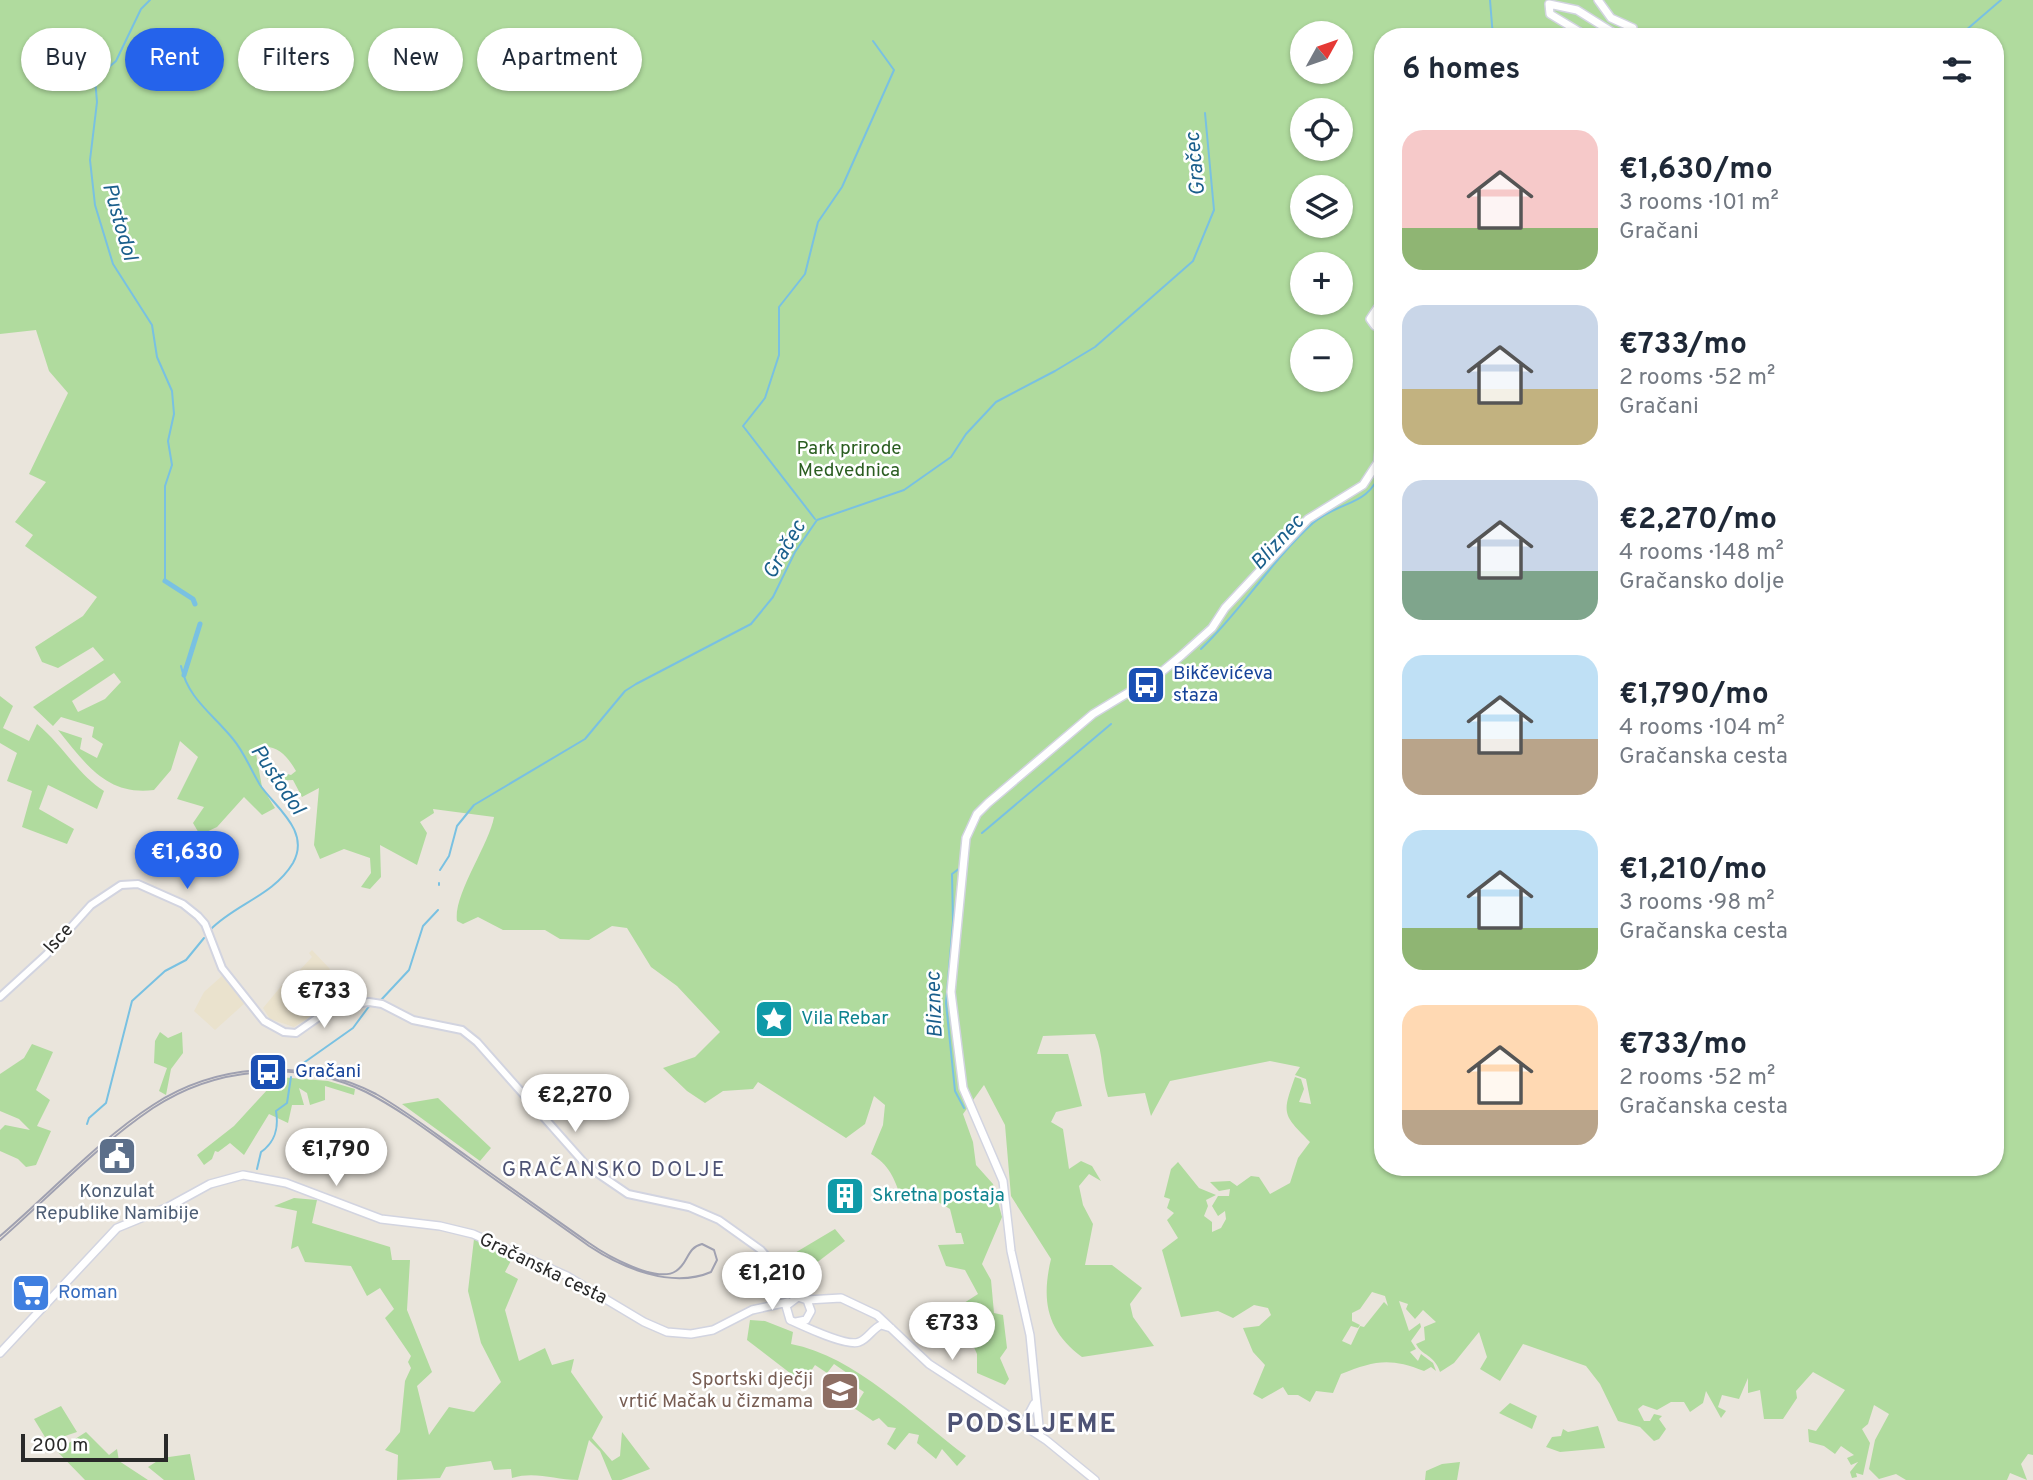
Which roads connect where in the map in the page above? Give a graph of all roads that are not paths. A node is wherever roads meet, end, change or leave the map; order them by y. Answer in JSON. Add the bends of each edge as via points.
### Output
{"nodes":[{"id":1,"x":1598,"y":0,"type":"edge"},
{"id":2,"x":1573,"y":28,"type":"edge"},
{"id":3,"x":1606,"y":28,"type":"edge"},
{"id":4,"x":1633,"y":28,"type":"edge"},
{"id":5,"x":1374,"y":469,"type":"edge"},
{"id":6,"x":0,"y":997,"type":"edge"},
{"id":7,"x":790,"y":1282,"type":"junction"},
{"id":8,"x":804,"y":1299,"type":"junction"},
{"id":9,"x":789,"y":1300,"type":"junction"},
{"id":10,"x":770,"y":1308,"type":"junction"},
{"id":11,"x":786,"y":1315,"type":"junction"},
{"id":12,"x":877,"y":1315,"type":"junction"},
{"id":13,"x":796,"y":1322,"type":"junction"},
{"id":14,"x":876,"y":1328,"type":"junction"},
{"id":15,"x":892,"y":1328,"type":"junction"},
{"id":16,"x":0,"y":1353,"type":"edge"},
{"id":17,"x":1035,"y":1399,"type":"junction"},
{"id":18,"x":1023,"y":1424,"type":"junction"},
{"id":19,"x":1040,"y":1436,"type":"junction"},
{"id":20,"x":1095,"y":1480,"type":"edge"}],
"edges":[{"from":1,"to":4,"type":"main road","via":[[1611,18]]},
{"from":2,"to":3,"type":"main road","via":[[1550,14],[1549,4],[1577,9]]},
{"from":5,"to":17,"type":"main road","via":[[1363,485],[1308,519],[1212,628],[1182,655],[1093,714],[988,803],[966,838],[951,975],[961,1078],[1003,1181],[1011,1251],[1030,1335]]},
{"from":6,"to":7,"type":"street","name":"Isce","via":[[92,905],[121,885],[147,886],[198,916],[222,968],[271,1026],[296,1033],[337,1006],[358,1002],[382,1004],[405,1017],[458,1029],[470,1035],[587,1166],[628,1194],[713,1216],[761,1250]]},
{"from":7,"to":8,"type":"street"},
{"from":7,"to":9,"type":"street"},
{"from":8,"to":9,"type":"main road","name":"Gračanska cesta"},
{"from":8,"to":12,"type":"main road","via":[[841,1298]]},
{"from":8,"to":13,"type":"main road","via":[[810,1315]]},
{"from":9,"to":10,"type":"main road","name":"Gračanska cesta"},
{"from":9,"to":11,"type":"main road"},
{"from":10,"to":11,"type":"main road"},
{"from":10,"to":16,"type":"main road","name":"Gračanska cesta","via":[[752,1310],[713,1330],[667,1332],[567,1276],[467,1232],[381,1219],[286,1183],[243,1175],[210,1184],[117,1228]]},
{"from":11,"to":13,"type":"main road"},
{"from":12,"to":14,"type":"main road"},
{"from":12,"to":15,"type":"main road"},
{"from":13,"to":14,"type":"main road","via":[[853,1344]]},
{"from":14,"to":15,"type":"main road"},
{"from":15,"to":18,"type":"main road","via":[[929,1364]]},
{"from":17,"to":18,"type":"main road"},
{"from":17,"to":19,"type":"main road"},
{"from":18,"to":19,"type":"main road"},
{"from":19,"to":20,"type":"main road"}]}
